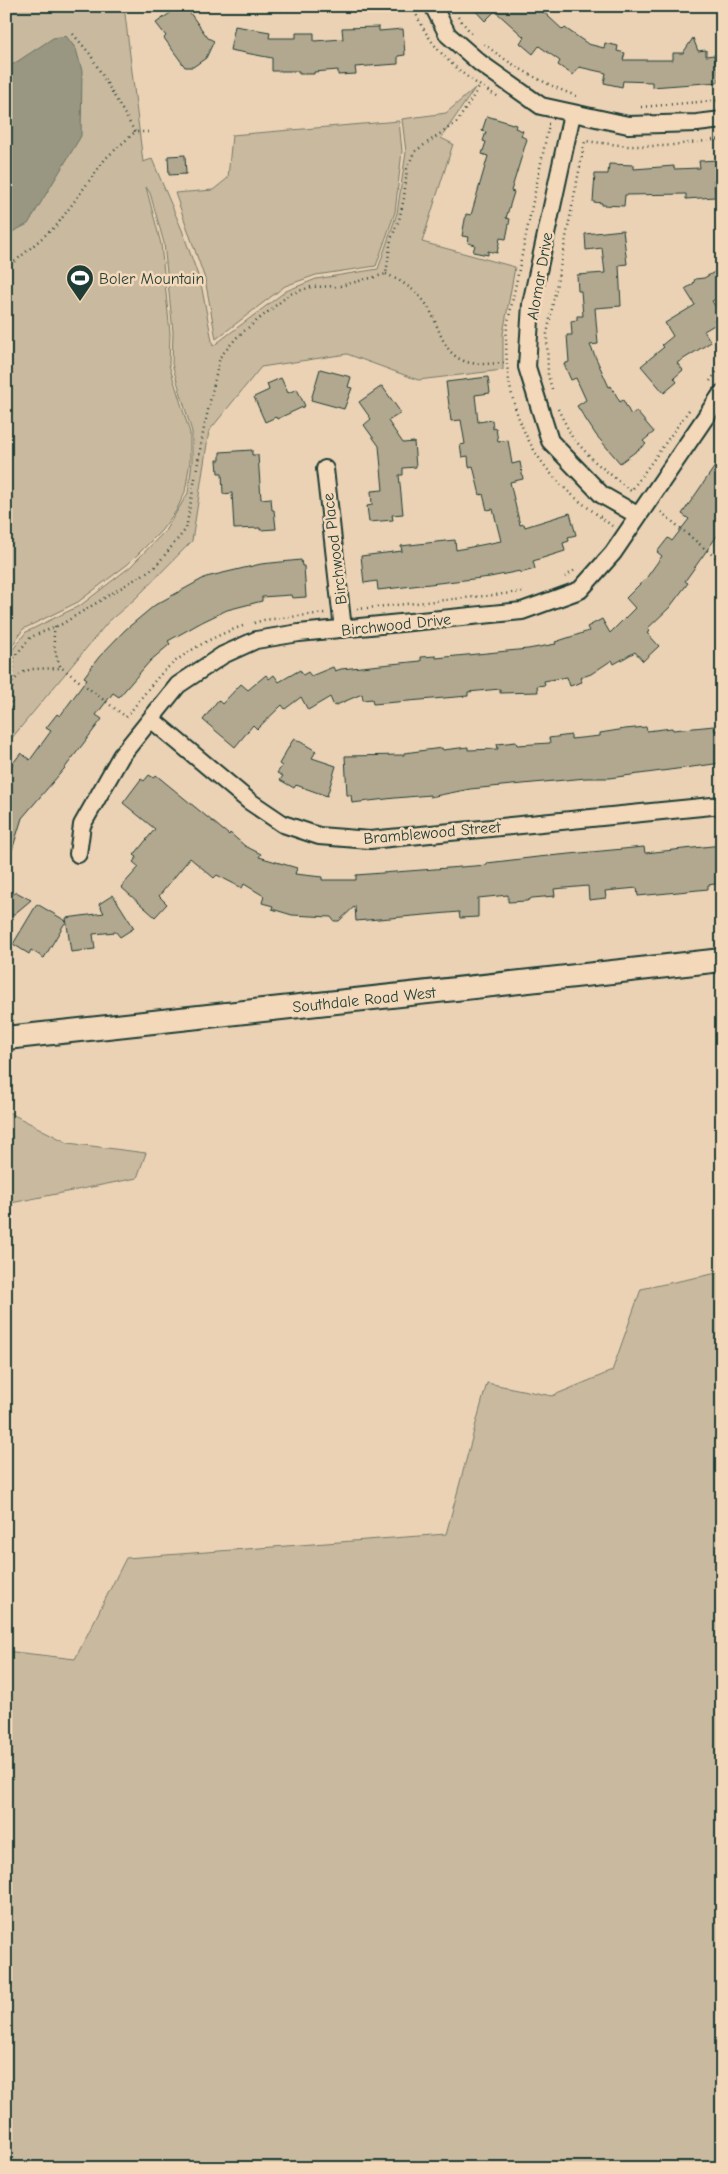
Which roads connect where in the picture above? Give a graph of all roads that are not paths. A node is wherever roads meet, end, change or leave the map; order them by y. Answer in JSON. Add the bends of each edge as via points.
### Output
{"nodes":[{"id":1,"x":433,"y":6,"type":"edge"},
{"id":2,"x":572,"y":114,"type":"junction"},
{"id":3,"x":722,"y":120,"type":"edge"},
{"id":4,"x":722,"y":392,"type":"edge"},
{"id":5,"x":324,"y":469,"type":"dead end"},
{"id":6,"x":637,"y":515,"type":"junction"},
{"id":7,"x":343,"y":630,"type":"junction"},
{"id":8,"x":147,"y":724,"type":"junction"},
{"id":9,"x":722,"y":805,"type":"edge"},
{"id":10,"x":78,"y":854,"type":"dead end"},
{"id":11,"x":722,"y":960,"type":"edge"},
{"id":12,"x":6,"y":1038,"type":"edge"}],
"edges":[{"from":1,"to":2,"type":"street","via":[[448,35],[480,64],[541,106]]},
{"from":2,"to":3,"type":"street","via":[[628,125]]},
{"from":2,"to":6,"type":"street","name":"Alomar Drive","via":[[531,304],[527,367],[550,441],[602,495]]},
{"from":4,"to":6,"type":"street","name":"Birchwood Drive"},
{"from":5,"to":7,"type":"street","name":"Birchwood Place"},
{"from":6,"to":7,"type":"street","name":"Birchwood Drive","via":[[613,553],[580,590],[522,611]]},
{"from":7,"to":8,"type":"street","name":"Birchwood Drive","via":[[256,640],[239,648],[178,685]]},
{"from":8,"to":9,"type":"street","name":"Bramblewood Street","via":[[282,824],[319,836],[370,840]]},
{"from":8,"to":10,"type":"street","name":"Birchwood Drive","via":[[121,756],[82,825]]},
{"from":11,"to":12,"type":"main road","name":"Southdale Road West"}]}
